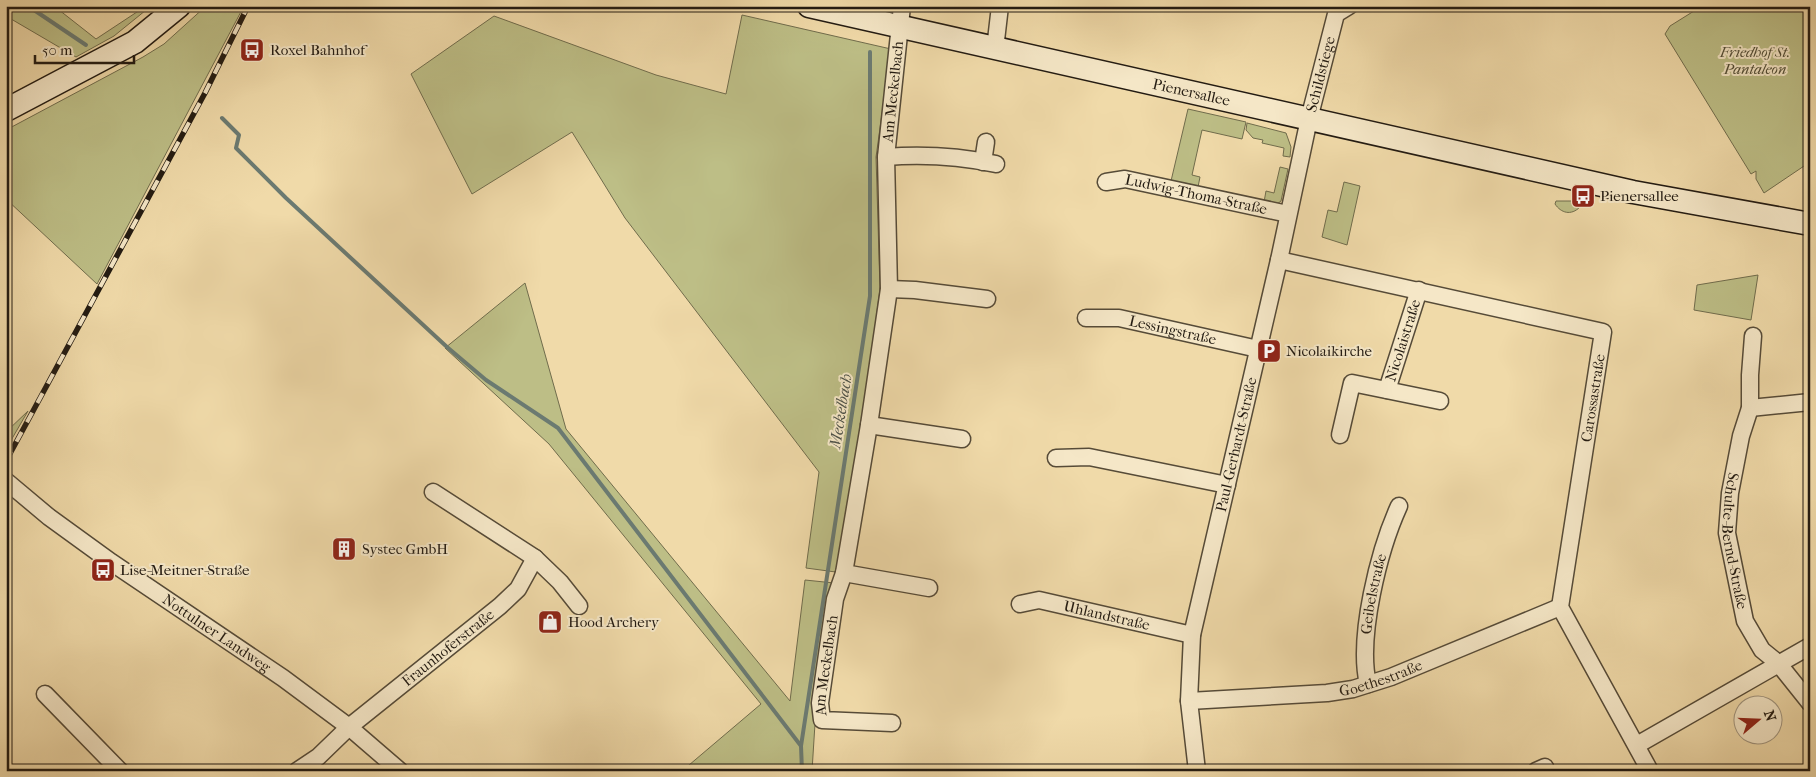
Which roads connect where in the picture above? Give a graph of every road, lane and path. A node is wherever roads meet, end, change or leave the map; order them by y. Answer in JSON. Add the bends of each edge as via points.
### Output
{"nodes":[{"id":1,"x":179,"y":6,"type":"edge"},
{"id":2,"x":809,"y":6,"type":"edge"},
{"id":3,"x":1000,"y":6,"type":"edge"},
{"id":4,"x":1349,"y":6,"type":"edge"},
{"id":5,"x":901,"y":16,"type":"edge"},
{"id":6,"x":995,"y":49,"type":"junction"},
{"id":7,"x":6,"y":110,"type":"edge"},
{"id":8,"x":1309,"y":119,"type":"junction"},
{"id":9,"x":986,"y":142,"type":"dead end"},
{"id":10,"x":886,"y":157,"type":"junction"},
{"id":11,"x":1106,"y":182,"type":"dead end"},
{"id":12,"x":1288,"y":214,"type":"junction"},
{"id":13,"x":1810,"y":224,"type":"edge"},
{"id":14,"x":1279,"y":260,"type":"junction"},
{"id":15,"x":889,"y":290,"type":"junction"},
{"id":16,"x":1419,"y":290,"type":"junction"},
{"id":17,"x":987,"y":299,"type":"dead end"},
{"id":18,"x":1086,"y":318,"type":"dead end"},
{"id":19,"x":1753,"y":336,"type":"dead end"},
{"id":20,"x":1258,"y":350,"type":"junction"},
{"id":21,"x":1386,"y":390,"type":"junction"},
{"id":22,"x":1440,"y":400,"type":"dead end"},
{"id":23,"x":1810,"y":402,"type":"edge"},
{"id":24,"x":1750,"y":408,"type":"junction"},
{"id":25,"x":869,"y":425,"type":"junction"},
{"id":26,"x":1340,"y":434,"type":"dead end"},
{"id":27,"x":962,"y":439,"type":"dead end"},
{"id":28,"x":1056,"y":458,"type":"dead end"},
{"id":29,"x":6,"y":481,"type":"edge"},
{"id":30,"x":1227,"y":485,"type":"junction"},
{"id":31,"x":433,"y":492,"type":"dead end"},
{"id":32,"x":1399,"y":506,"type":"dead end"},
{"id":33,"x":535,"y":558,"type":"junction"},
{"id":34,"x":844,"y":573,"type":"junction"},
{"id":35,"x":929,"y":588,"type":"dead end"},
{"id":36,"x":1020,"y":604,"type":"dead end"},
{"id":37,"x":579,"y":606,"type":"dead end"},
{"id":38,"x":1560,"y":607,"type":"junction"},
{"id":39,"x":1192,"y":635,"type":"junction"},
{"id":40,"x":1810,"y":646,"type":"edge"},
{"id":41,"x":1778,"y":663,"type":"junction"},
{"id":42,"x":1368,"y":684,"type":"junction"},
{"id":43,"x":45,"y":694,"type":"dead end"},
{"id":44,"x":1189,"y":701,"type":"junction"},
{"id":45,"x":1810,"y":703,"type":"edge"},
{"id":46,"x":892,"y":722,"type":"dead end"},
{"id":47,"x":348,"y":727,"type":"junction"},
{"id":48,"x":1637,"y":744,"type":"junction"},
{"id":49,"x":1192,"y":770,"type":"edge"},
{"id":50,"x":120,"y":771,"type":"edge"},
{"id":51,"x":297,"y":771,"type":"edge"},
{"id":52,"x":400,"y":771,"type":"edge"},
{"id":53,"x":1650,"y":771,"type":"edge"}],
"edges":[{"from":1,"to":7,"type":"main road","via":[[135,42]]},
{"from":2,"to":5,"type":"main road","name":"Pienersallee"},
{"from":3,"to":6,"type":"street"},
{"from":4,"to":8,"type":"street","name":"Schildstiege","via":[[1336,14]]},
{"from":5,"to":6,"type":"main road","name":"Pienersallee"},
{"from":5,"to":10,"type":"street","name":"Am Meckelbach"},
{"from":6,"to":8,"type":"main road","name":"Pienersallee"},
{"from":8,"to":12,"type":"street","name":"Paul-Gerhardt-Straße"},
{"from":8,"to":13,"type":"main road","name":"Pienersallee","via":[[1633,192]]},
{"from":9,"to":10,"type":"street","name":"Am Meckelbach","via":[[989,163],[918,154]]},
{"from":10,"to":15,"type":"street","name":"Am Meckelbach"},
{"from":11,"to":12,"type":"street","name":"Ludwig-Thoma-Straße","via":[[1125,179]]},
{"from":12,"to":14,"type":"street","name":"Paul-Gerhardt-Straße"},
{"from":14,"to":16,"type":"street","name":"Carossastraße"},
{"from":14,"to":20,"type":"street","name":"Paul-Gerhardt-Straße"},
{"from":15,"to":17,"type":"street"},
{"from":15,"to":25,"type":"street","name":"Am Meckelbach"},
{"from":16,"to":21,"type":"street","name":"Nicolaistraße"},
{"from":16,"to":38,"type":"street","name":"Carossastraße","via":[[1603,332]]},
{"from":18,"to":20,"type":"street","name":"Lessingstraße","via":[[1120,318]]},
{"from":19,"to":24,"type":"street","name":"Schulte-Bernd-Straße"},
{"from":20,"to":30,"type":"street","name":"Paul-Gerhardt-Straße"},
{"from":21,"to":22,"type":"street","name":"Nicolaistraße"},
{"from":21,"to":26,"type":"street","name":"Nicolaistraße","via":[[1352,383]]},
{"from":23,"to":24,"type":"street"},
{"from":24,"to":41,"type":"street","name":"Schulte-Bernd-Straße","via":[[1730,493],[1727,533],[1745,621],[1762,650]]},
{"from":25,"to":27,"type":"street"},
{"from":25,"to":34,"type":"street","name":"Am Meckelbach"},
{"from":28,"to":30,"type":"street","via":[[1089,457]]},
{"from":29,"to":47,"type":"street","name":"Nottulner Landweg","via":[[111,562],[283,678]]},
{"from":30,"to":39,"type":"street","name":"Paul-Gerhardt-Straße"},
{"from":31,"to":33,"type":"street"},
{"from":32,"to":42,"type":"street","name":"Geibelstraße","via":[[1387,532],[1370,610],[1364,663]]},
{"from":33,"to":37,"type":"street"},
{"from":33,"to":47,"type":"street","name":"Fraunhoferstraße","via":[[518,589],[500,606]]},
{"from":34,"to":35,"type":"street"},
{"from":34,"to":46,"type":"street","name":"Am Meckelbach","via":[[835,600],[820,703],[822,720]]},
{"from":36,"to":39,"type":"street","name":"Uhlandstraße","via":[[1039,600]]},
{"from":38,"to":42,"type":"street","name":"Goethestraße"},
{"from":38,"to":48,"type":"street"},
{"from":39,"to":44,"type":"street","name":"Paul-Gerhardt-Straße"},
{"from":40,"to":41,"type":"street"},
{"from":41,"to":45,"type":"street","name":"Schulte-Bernd-Straße"},
{"from":41,"to":48,"type":"street"},
{"from":42,"to":44,"type":"street","name":"Goethestraße","via":[[1327,693]]},
{"from":43,"to":50,"type":"street"},
{"from":44,"to":49,"type":"street","name":"Paul-Gerhardt-Straße"},
{"from":47,"to":51,"type":"street","name":"Fraunhoferstraße","via":[[318,757]]},
{"from":47,"to":52,"type":"street","name":"Nottulner Landweg"},
{"from":48,"to":53,"type":"street"}]}
